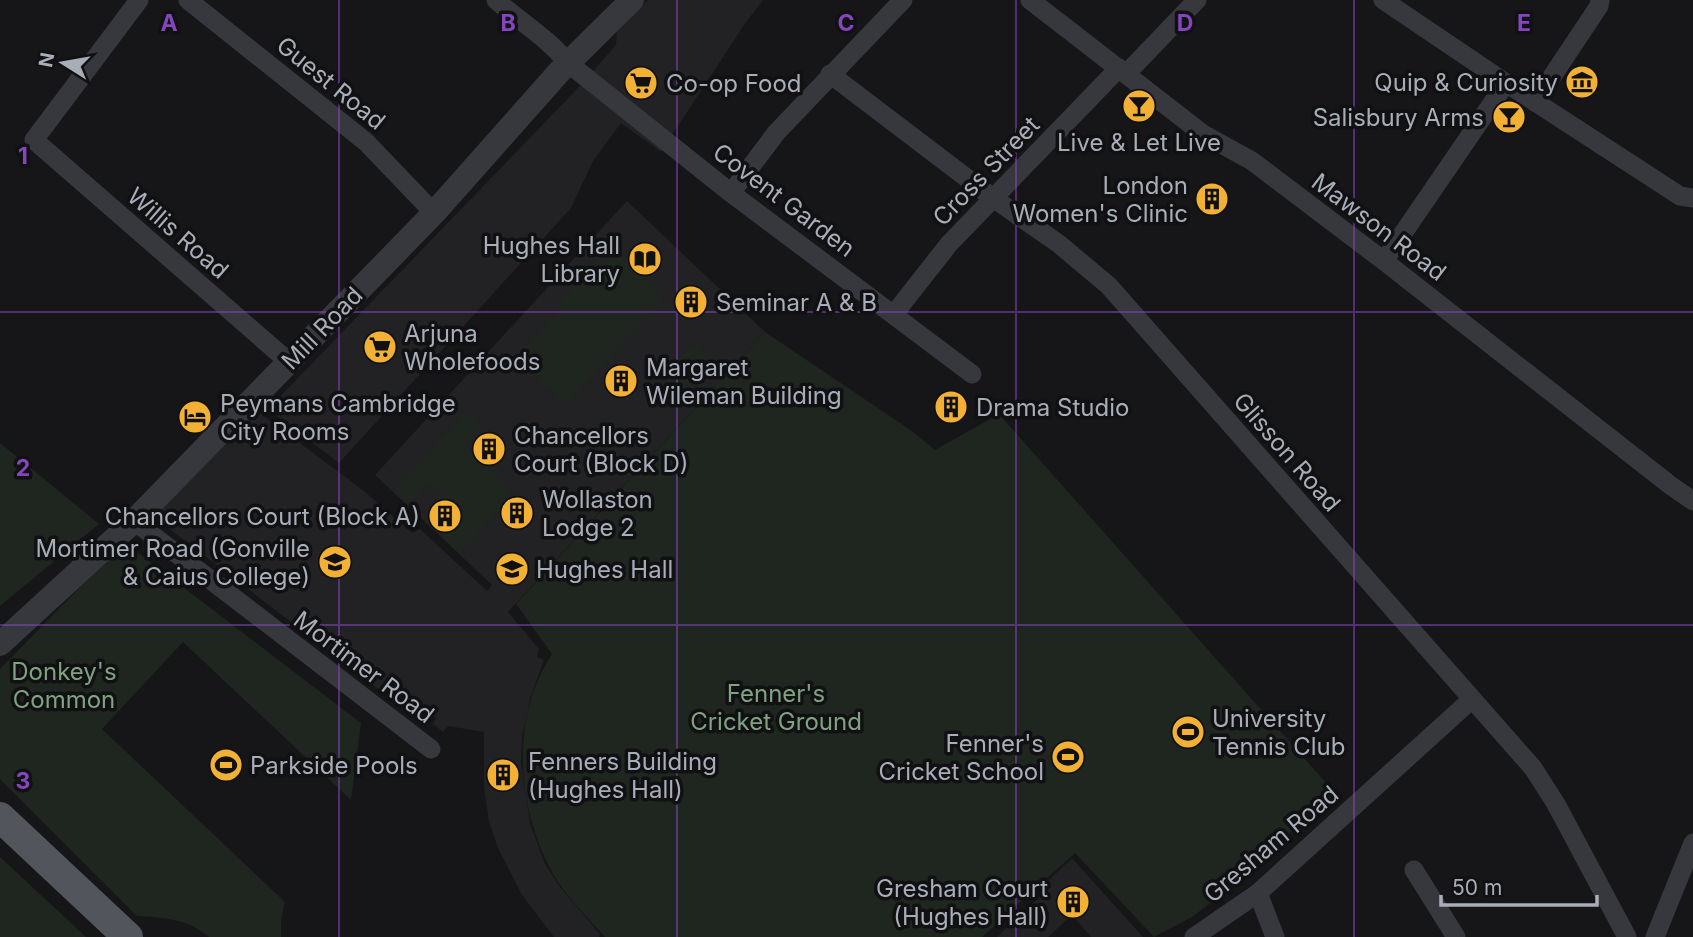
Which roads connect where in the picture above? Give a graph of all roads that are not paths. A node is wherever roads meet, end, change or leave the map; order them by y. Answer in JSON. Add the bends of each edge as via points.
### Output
{"nodes":[{"id":1,"x":139,"y":0,"type":"edge"},
{"id":2,"x":188,"y":0,"type":"edge"},
{"id":3,"x":496,"y":0,"type":"edge"},
{"id":4,"x":632,"y":0,"type":"edge"},
{"id":5,"x":903,"y":0,"type":"edge"},
{"id":6,"x":1030,"y":0,"type":"edge"},
{"id":7,"x":1197,"y":0,"type":"edge"},
{"id":8,"x":1383,"y":0,"type":"edge"},
{"id":9,"x":1600,"y":0,"type":"edge"},
{"id":10,"x":568,"y":63,"type":"junction"},
{"id":11,"x":1123,"y":71,"type":"junction"},
{"id":12,"x":830,"y":74,"type":"junction"},
{"id":13,"x":1506,"y":83,"type":"junction"},
{"id":14,"x":1535,"y":102,"type":"junction"},
{"id":15,"x":731,"y":193,"type":"junction"},
{"id":16,"x":993,"y":198,"type":"junction"},
{"id":17,"x":1693,"y":198,"type":"edge"},
{"id":18,"x":435,"y":213,"type":"junction"},
{"id":19,"x":1384,"y":261,"type":"junction"},
{"id":20,"x":894,"y":314,"type":"junction"},
{"id":21,"x":289,"y":362,"type":"junction"},
{"id":22,"x":972,"y":374,"type":"dead end"},
{"id":23,"x":1693,"y":500,"type":"edge"},
{"id":24,"x":134,"y":521,"type":"junction"},
{"id":25,"x":0,"y":644,"type":"edge"},
{"id":26,"x":1471,"y":700,"type":"junction"},
{"id":27,"x":431,"y":749,"type":"dead end"},
{"id":28,"x":0,"y":817,"type":"edge"},
{"id":29,"x":1693,"y":844,"type":"edge"},
{"id":30,"x":1414,"y":870,"type":"dead end"},
{"id":31,"x":1258,"y":893,"type":"junction"},
{"id":32,"x":128,"y":937,"type":"edge"},
{"id":33,"x":1194,"y":937,"type":"edge"},
{"id":34,"x":1275,"y":937,"type":"edge"},
{"id":35,"x":1456,"y":937,"type":"edge"},
{"id":36,"x":1627,"y":937,"type":"edge"},
{"id":37,"x":1655,"y":937,"type":"edge"}],
"edges":[{"from":1,"to":21,"type":"street","name":"Willis Road","via":[[34,140]]},
{"from":2,"to":18,"type":"street","name":"Guest Road","via":[[366,142]]},
{"from":3,"to":10,"type":"street","name":"Covent Garden","via":[[537,31]]},
{"from":4,"to":10,"type":"street","name":"Mill Road"},
{"from":5,"to":12,"type":"street"},
{"from":6,"to":11,"type":"street","name":"Mawson Road"},
{"from":7,"to":11,"type":"street","name":"Cross Street"},
{"from":8,"to":13,"type":"street"},
{"from":9,"to":14,"type":"street"},
{"from":10,"to":15,"type":"street","name":"Covent Garden"},
{"from":10,"to":18,"type":"street","name":"Mill Road"},
{"from":11,"to":16,"type":"street","name":"Cross Street"},
{"from":11,"to":19,"type":"street","name":"Mawson Road","via":[[1203,134],[1252,161]]},
{"from":12,"to":15,"type":"street","via":[[776,133]]},
{"from":12,"to":16,"type":"street","name":"Glisson Road"},
{"from":13,"to":14,"type":"street"},
{"from":13,"to":19,"type":"street"},
{"from":14,"to":17,"type":"street","via":[[1680,196]]},
{"from":15,"to":20,"type":"street","name":"Covent Garden"},
{"from":16,"to":20,"type":"street","name":"Cross Street"},
{"from":16,"to":26,"type":"street","name":"Glisson Road","via":[[1059,244],[1108,286]]},
{"from":18,"to":21,"type":"street","name":"Mill Road"},
{"from":19,"to":23,"type":"street","name":"Mawson Road"},
{"from":20,"to":22,"type":"street","name":"Covent Garden"},
{"from":21,"to":24,"type":"street","name":"Mill Road"},
{"from":24,"to":25,"type":"street","name":"Mill Road"},
{"from":24,"to":27,"type":"street","name":"Mortimer Road"},
{"from":26,"to":31,"type":"street","name":"Gresham Road"},
{"from":26,"to":36,"type":"street","name":"Glisson Road","via":[[1533,768]]},
{"from":28,"to":32,"type":"main road"},
{"from":29,"to":37,"type":"street"},
{"from":30,"to":35,"type":"street"},
{"from":31,"to":33,"type":"street","name":"Gresham Road"},
{"from":31,"to":34,"type":"street"}]}
